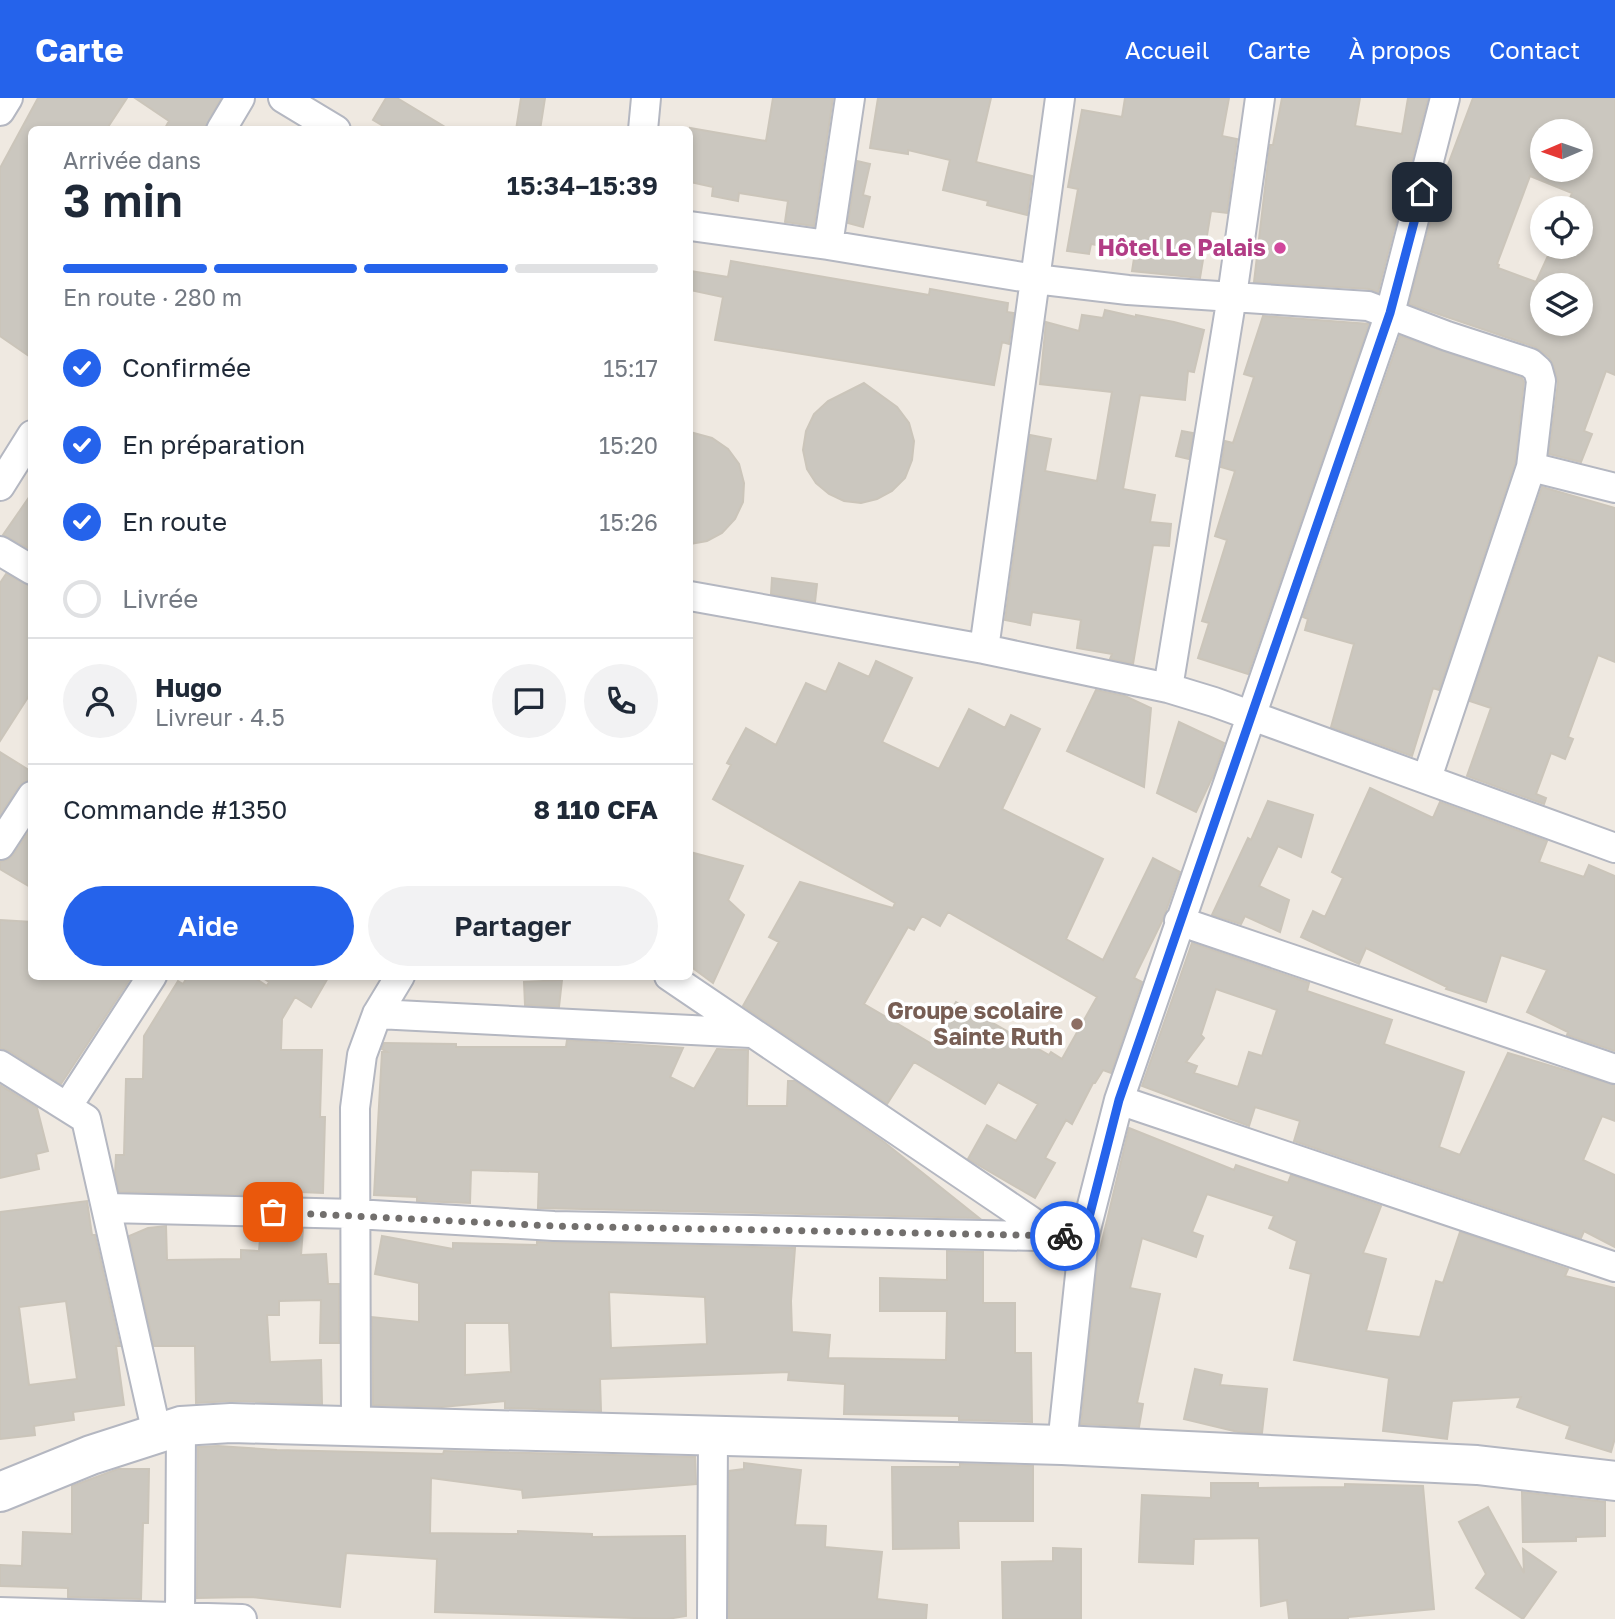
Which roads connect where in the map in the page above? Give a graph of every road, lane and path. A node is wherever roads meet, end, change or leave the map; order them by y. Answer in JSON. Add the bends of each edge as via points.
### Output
{"nodes":[{"id":1,"x":8,"y":98,"type":"edge"},
{"id":2,"x":240,"y":98,"type":"edge"},
{"id":3,"x":283,"y":98,"type":"edge"},
{"id":4,"x":646,"y":98,"type":"edge"},
{"id":5,"x":850,"y":98,"type":"edge"},
{"id":6,"x":1060,"y":98,"type":"edge"},
{"id":7,"x":1261,"y":98,"type":"edge"},
{"id":8,"x":1445,"y":98,"type":"edge"},
{"id":9,"x":0,"y":111,"type":"edge"},
{"id":10,"x":223,"y":126,"type":"edge"},
{"id":11,"x":329,"y":126,"type":"edge"},
{"id":12,"x":643,"y":126,"type":"edge"},
{"id":13,"x":693,"y":226,"type":"edge"},
{"id":14,"x":828,"y":245,"type":"junction"},
{"id":15,"x":1035,"y":279,"type":"junction"},
{"id":16,"x":1233,"y":296,"type":"junction"},
{"id":17,"x":1390,"y":313,"type":"junction"},
{"id":18,"x":28,"y":441,"type":"edge"},
{"id":19,"x":1531,"y":467,"type":"junction"},
{"id":20,"x":0,"y":486,"type":"edge"},
{"id":21,"x":1615,"y":488,"type":"edge"},
{"id":22,"x":0,"y":551,"type":"edge"},
{"id":23,"x":28,"y":568,"type":"edge"},
{"id":24,"x":693,"y":597,"type":"edge"},
{"id":25,"x":984,"y":649,"type":"junction"},
{"id":26,"x":1168,"y":688,"type":"junction"},
{"id":27,"x":1252,"y":716,"type":"junction"},
{"id":28,"x":1427,"y":778,"type":"junction"},
{"id":29,"x":28,"y":802,"type":"edge"},
{"id":30,"x":0,"y":845,"type":"edge"},
{"id":31,"x":1615,"y":848,"type":"edge"},
{"id":32,"x":1180,"y":921,"type":"junction"},
{"id":33,"x":149,"y":980,"type":"edge"},
{"id":34,"x":398,"y":980,"type":"edge"},
{"id":35,"x":675,"y":980,"type":"edge"},
{"id":36,"x":377,"y":1014,"type":"junction"},
{"id":37,"x":751,"y":1033,"type":"junction"},
{"id":38,"x":0,"y":1065,"type":"edge"},
{"id":39,"x":1615,"y":1069,"type":"edge"},
{"id":40,"x":1119,"y":1100,"type":"junction"},
{"id":41,"x":67,"y":1107,"type":"junction"},
{"id":42,"x":107,"y":1208,"type":"junction"},
{"id":43,"x":356,"y":1214,"type":"junction"},
{"id":44,"x":1053,"y":1236,"type":"junction"},
{"id":45,"x":1084,"y":1237,"type":"junction"},
{"id":46,"x":1615,"y":1267,"type":"edge"},
{"id":47,"x":356,"y":1424,"type":"junction"},
{"id":48,"x":169,"y":1430,"type":"junction"},
{"id":49,"x":713,"y":1436,"type":"junction"},
{"id":50,"x":1062,"y":1446,"type":"junction"},
{"id":51,"x":1615,"y":1480,"type":"edge"},
{"id":52,"x":0,"y":1492,"type":"edge"},
{"id":53,"x":0,"y":1612,"type":"edge"},
{"id":54,"x":180,"y":1617,"type":"edge"},
{"id":55,"x":242,"y":1619,"type":"edge"},
{"id":56,"x":712,"y":1619,"type":"edge"}],
"edges":[{"from":1,"to":9,"type":"street"},
{"from":2,"to":10,"type":"street"},
{"from":3,"to":11,"type":"street"},
{"from":4,"to":12,"type":"street"},
{"from":5,"to":14,"type":"street"},
{"from":6,"to":15,"type":"street"},
{"from":7,"to":16,"type":"street"},
{"from":8,"to":17,"type":"street"},
{"from":13,"to":14,"type":"street"},
{"from":14,"to":15,"type":"street"},
{"from":15,"to":16,"type":"street"},
{"from":15,"to":25,"type":"street"},
{"from":16,"to":17,"type":"street","via":[[1351,304]]},
{"from":16,"to":26,"type":"street"},
{"from":17,"to":19,"type":"street","via":[[1530,363],[1538,370],[1541,395]]},
{"from":17,"to":27,"type":"street"},
{"from":18,"to":20,"type":"street"},
{"from":19,"to":21,"type":"street"},
{"from":19,"to":28,"type":"street"},
{"from":22,"to":23,"type":"street"},
{"from":24,"to":25,"type":"street"},
{"from":25,"to":26,"type":"street"},
{"from":26,"to":27,"type":"street"},
{"from":27,"to":28,"type":"street"},
{"from":27,"to":32,"type":"street"},
{"from":28,"to":31,"type":"street"},
{"from":29,"to":30,"type":"street"},
{"from":32,"to":39,"type":"street"},
{"from":32,"to":40,"type":"street"},
{"from":33,"to":41,"type":"street"},
{"from":34,"to":36,"type":"street"},
{"from":35,"to":37,"type":"street"},
{"from":36,"to":37,"type":"street"},
{"from":36,"to":43,"type":"street","via":[[362,1055],[355,1108]]},
{"from":37,"to":44,"type":"street"},
{"from":38,"to":41,"type":"street"},
{"from":40,"to":45,"type":"street"},
{"from":40,"to":46,"type":"street"},
{"from":41,"to":42,"type":"street","via":[[81,1114],[89,1127]]},
{"from":42,"to":43,"type":"street"},
{"from":42,"to":48,"type":"street"},
{"from":43,"to":44,"type":"street","via":[[554,1226]]},
{"from":43,"to":47,"type":"street"},
{"from":44,"to":45,"type":"street"},
{"from":45,"to":50,"type":"street"},
{"from":47,"to":48,"type":"street","via":[[231,1423]]},
{"from":47,"to":49,"type":"street"},
{"from":48,"to":52,"type":"street"},
{"from":48,"to":54,"type":"street"},
{"from":49,"to":50,"type":"street"},
{"from":49,"to":56,"type":"street"},
{"from":50,"to":51,"type":"street","via":[[1477,1465]]},
{"from":53,"to":54,"type":"street"},
{"from":54,"to":55,"type":"street"}]}
